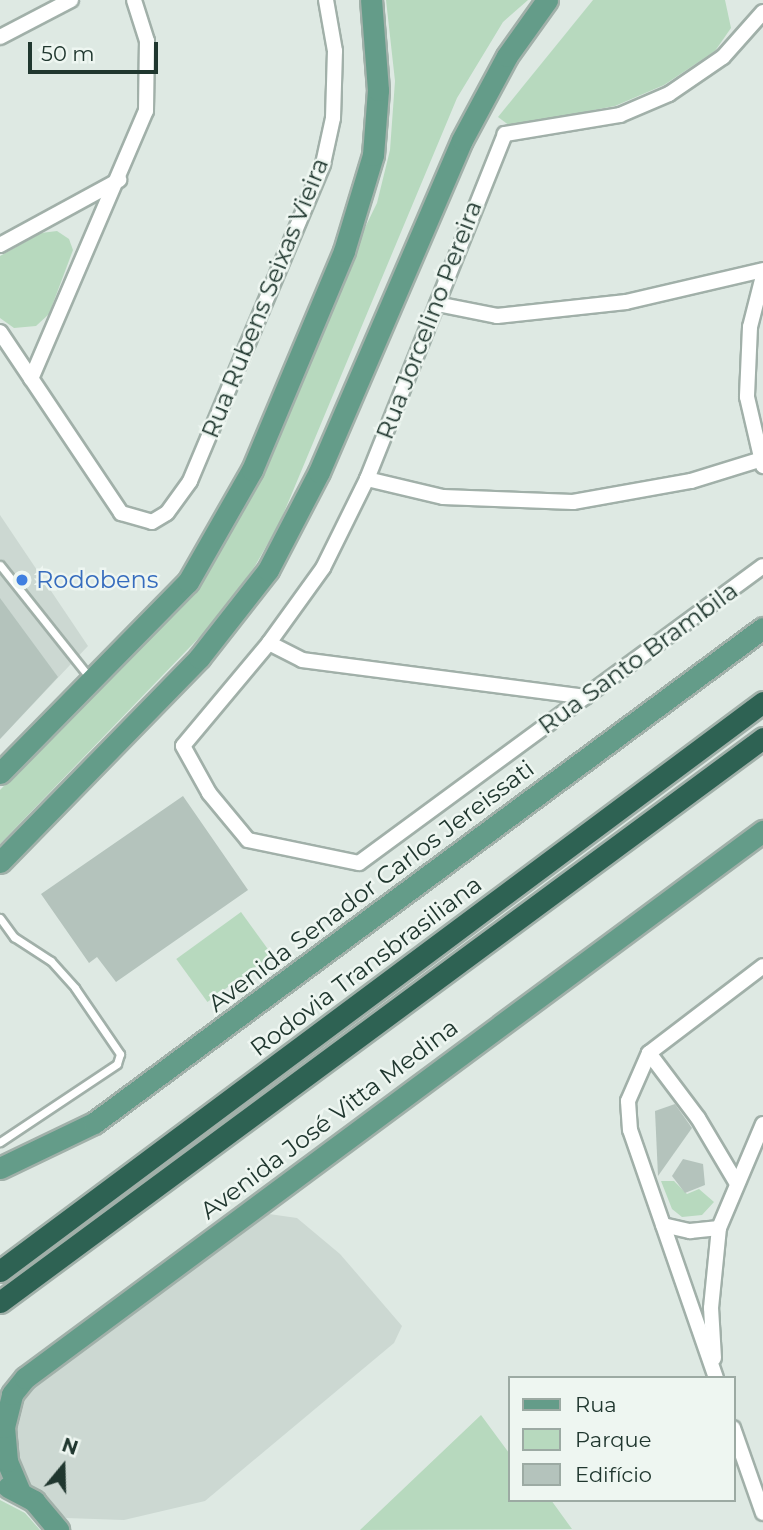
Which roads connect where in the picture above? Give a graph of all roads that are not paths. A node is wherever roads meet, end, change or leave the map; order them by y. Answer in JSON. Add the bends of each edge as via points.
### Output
{"nodes":[{"id":1,"x":71,"y":0,"type":"edge"},
{"id":2,"x":134,"y":0,"type":"edge"},
{"id":3,"x":326,"y":0,"type":"edge"},
{"id":4,"x":371,"y":0,"type":"edge"},
{"id":5,"x":547,"y":0,"type":"edge"},
{"id":6,"x":756,"y":0,"type":"edge"},
{"id":7,"x":763,"y":6,"type":"edge"},
{"id":8,"x":763,"y":12,"type":"edge"},
{"id":9,"x":0,"y":37,"type":"edge"},
{"id":10,"x":119,"y":180,"type":"junction"},
{"id":11,"x":0,"y":245,"type":"edge"},
{"id":12,"x":763,"y":270,"type":"edge"},
{"id":13,"x":763,"y":276,"type":"edge"},
{"id":14,"x":437,"y":304,"type":"junction"},
{"id":15,"x":0,"y":332,"type":"edge"},
{"id":16,"x":31,"y":379,"type":"junction"},
{"id":17,"x":761,"y":463,"type":"edge"},
{"id":18,"x":368,"y":480,"type":"junction"},
{"id":19,"x":0,"y":565,"type":"edge"},
{"id":20,"x":763,"y":566,"type":"edge"},
{"id":21,"x":763,"y":628,"type":"edge"},
{"id":22,"x":269,"y":643,"type":"junction"},
{"id":23,"x":92,"y":681,"type":"junction"},
{"id":24,"x":586,"y":697,"type":"junction"},
{"id":25,"x":763,"y":702,"type":"edge"},
{"id":26,"x":763,"y":738,"type":"edge"},
{"id":27,"x":183,"y":746,"type":"joint"},
{"id":28,"x":0,"y":773,"type":"edge"},
{"id":29,"x":763,"y":831,"type":"edge"},
{"id":30,"x":0,"y":862,"type":"edge"},
{"id":31,"x":0,"y":918,"type":"edge"},
{"id":32,"x":763,"y":966,"type":"edge"},
{"id":33,"x":649,"y":1053,"type":"junction"},
{"id":34,"x":763,"y":1124,"type":"edge"},
{"id":35,"x":0,"y":1142,"type":"edge"},
{"id":36,"x":0,"y":1168,"type":"edge"},
{"id":37,"x":736,"y":1182,"type":"junction"},
{"id":38,"x":663,"y":1225,"type":"junction"},
{"id":39,"x":719,"y":1228,"type":"junction"},
{"id":40,"x":0,"y":1271,"type":"edge"},
{"id":41,"x":0,"y":1302,"type":"edge"},
{"id":42,"x":716,"y":1376,"type":"edge"},
{"id":43,"x":716,"y":1376,"type":"edge"},
{"id":44,"x":735,"y":1434,"type":"edge"},
{"id":45,"x":10,"y":1488,"type":"edge"},
{"id":46,"x":763,"y":1513,"type":"edge"},
{"id":47,"x":58,"y":1530,"type":"edge"}],
"edges":[{"from":1,"to":9,"type":"street"},
{"from":2,"to":10,"type":"street","via":[[147,41],[146,111]]},
{"from":3,"to":16,"type":"street","name":"Rua Rubens Seixas Vieira","via":[[335,51],[333,118],[324,164],[190,481],[167,513],[152,522],[137,522],[121,513]]},
{"from":4,"to":23,"type":"main road","via":[[378,90],[373,155],[335,274],[252,470],[211,550],[188,582]]},
{"from":5,"to":30,"type":"main road","via":[[507,56],[462,140],[319,472],[268,570],[199,658]]},
{"from":6,"to":7,"type":"street"},
{"from":8,"to":14,"type":"street","name":"Rua Jorcelino Pereira","via":[[723,57],[669,94],[620,115],[505,134]]},
{"from":10,"to":11,"type":"street"},
{"from":10,"to":16,"type":"street"},
{"from":12,"to":14,"type":"street","via":[[626,302],[497,316]]},
{"from":13,"to":17,"type":"street","via":[[750,327],[747,397]]},
{"from":14,"to":18,"type":"street","name":"Rua Jorcelino Pereira"},
{"from":15,"to":16,"type":"street"},
{"from":17,"to":18,"type":"street","via":[[573,502],[443,496]]},
{"from":18,"to":22,"type":"street","name":"Rua Jorcelino Pereira","via":[[323,568]]},
{"from":19,"to":23,"type":"lane"},
{"from":20,"to":24,"type":"street","name":"Rua Santo Brambila"},
{"from":21,"to":36,"type":"main road","name":"Avenida Senador Carlos Jereissati","via":[[94,1123]]},
{"from":22,"to":24,"type":"street","via":[[302,660]]},
{"from":22,"to":27,"type":"street","name":"Rua Jorcelino Pereira"},
{"from":23,"to":28,"type":"main road"},
{"from":24,"to":27,"type":"street","name":"Rua Santo Brambila","via":[[359,863],[248,840],[209,793]]},
{"from":25,"to":40,"type":"highway","name":"Rodovia Transbrasiliana"},
{"from":26,"to":41,"type":"highway","name":"Rodovia Transbrasiliana"},
{"from":29,"to":45,"type":"main road","name":"Avenida José Vitta Medina","via":[[25,1378],[12,1394],[4,1427]]},
{"from":31,"to":35,"type":"lane","via":[[15,937],[51,961],[75,988],[120,1054],[117,1064]]},
{"from":32,"to":33,"type":"street"},
{"from":33,"to":37,"type":"street","via":[[698,1118]]},
{"from":33,"to":38,"type":"street","via":[[633,1083],[627,1114]]},
{"from":34,"to":37,"type":"street"},
{"from":37,"to":39,"type":"street"},
{"from":38,"to":39,"type":"street","via":[[690,1231]]},
{"from":38,"to":42,"type":"street"},
{"from":39,"to":43,"type":"street","via":[[711,1308]]},
{"from":44,"to":46,"type":"street"},
{"from":45,"to":47,"type":"main road"}]}
